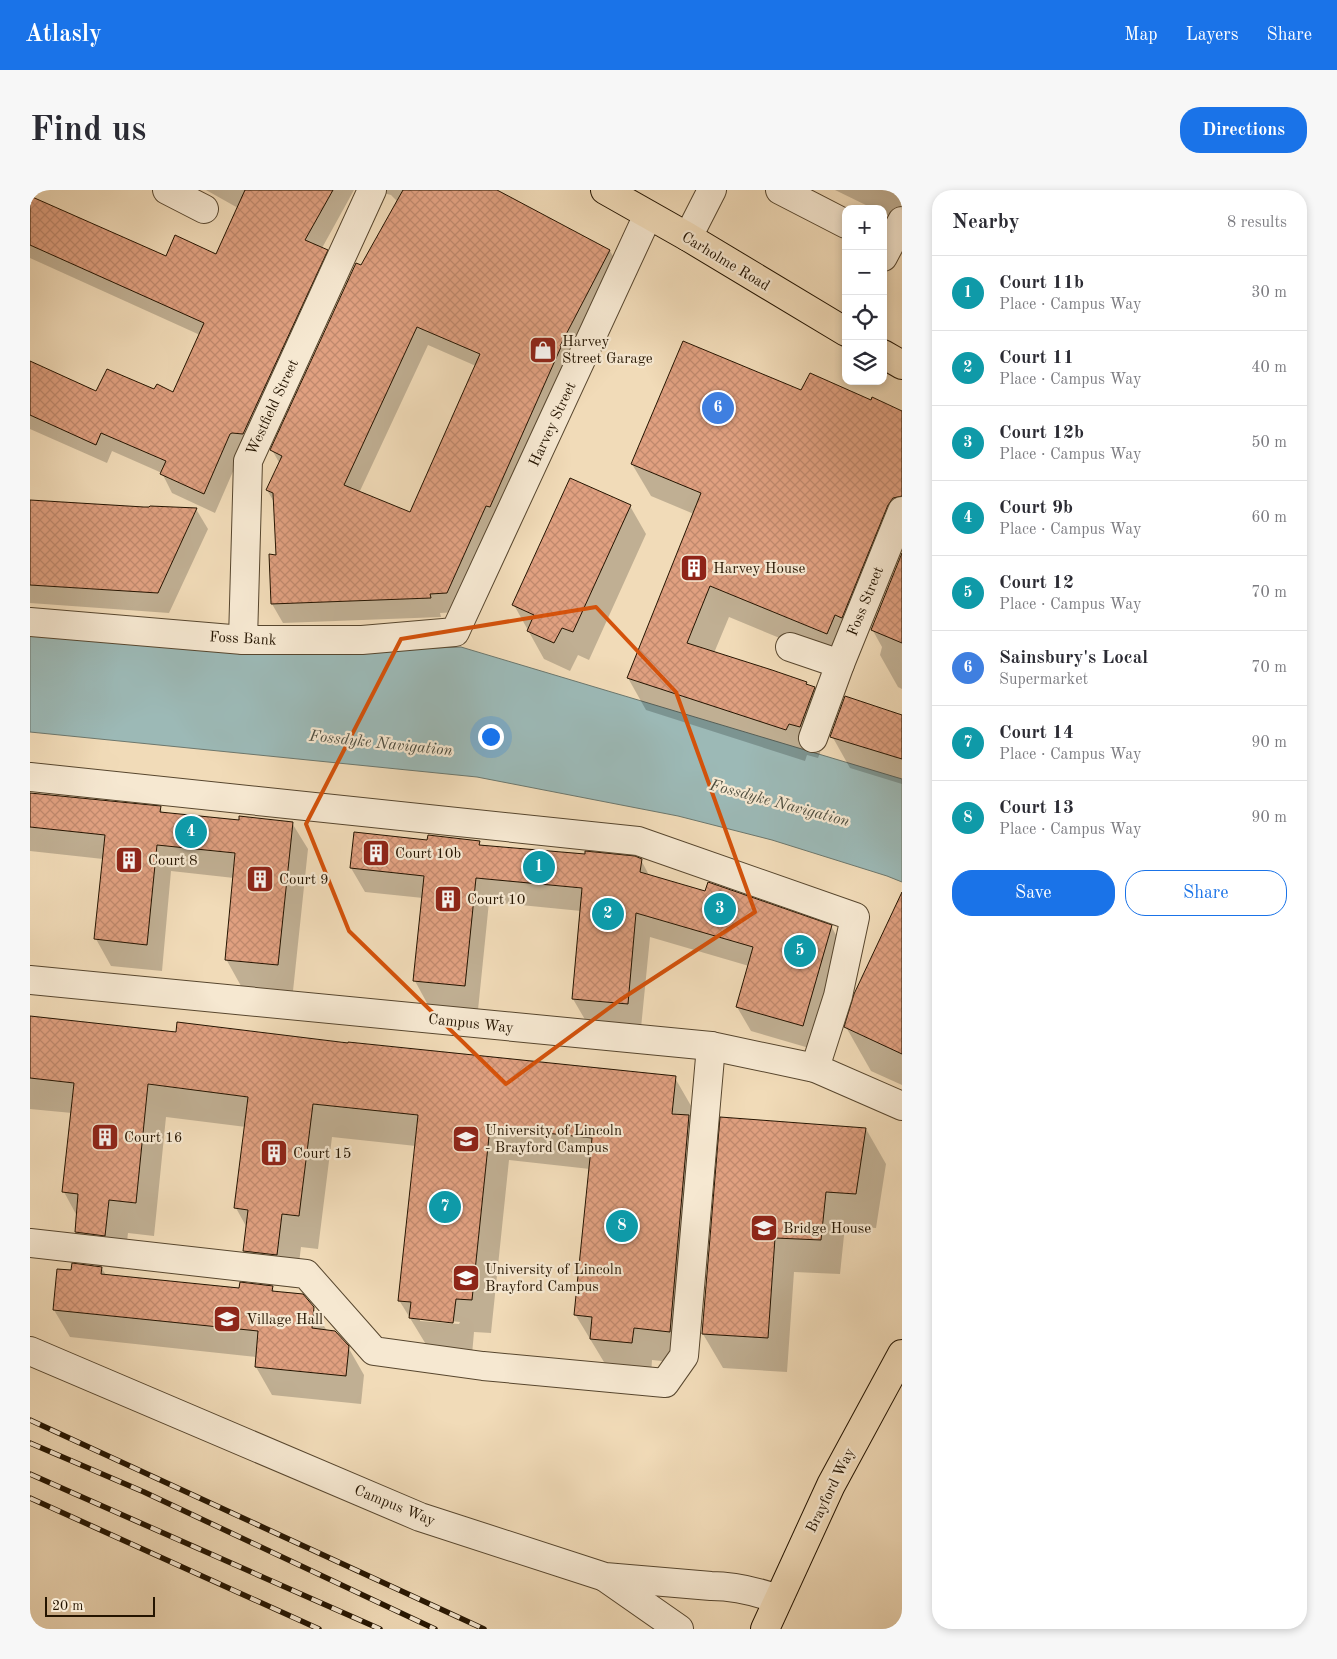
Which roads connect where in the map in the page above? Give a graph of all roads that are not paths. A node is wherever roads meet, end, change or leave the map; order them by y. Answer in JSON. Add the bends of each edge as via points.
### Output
{"nodes":[{"id":1,"x":167,"y":190,"type":"edge"},
{"id":2,"x":372,"y":190,"type":"edge"},
{"id":3,"x":605,"y":190,"type":"edge"},
{"id":4,"x":712,"y":190,"type":"edge"},
{"id":5,"x":780,"y":190,"type":"edge"},
{"id":6,"x":204,"y":209,"type":"dead end"},
{"id":7,"x":648,"y":215,"type":"junction"},
{"id":8,"x":902,"y":221,"type":"edge"},
{"id":9,"x":842,"y":222,"type":"edge"},
{"id":10,"x":688,"y":237,"type":"junction"},
{"id":11,"x":887,"y":246,"type":"edge"},
{"id":12,"x":842,"y":330,"type":"edge"},
{"id":13,"x":887,"y":356,"type":"edge"},
{"id":14,"x":902,"y":365,"type":"edge"},
{"id":15,"x":902,"y":511,"type":"edge"},
{"id":16,"x":30,"y":622,"type":"edge"},
{"id":17,"x":456,"y":632,"type":"joint"},
{"id":18,"x":243,"y":640,"type":"junction"},
{"id":19,"x":790,"y":646,"type":"dead end"},
{"id":20,"x":840,"y":664,"type":"junction"},
{"id":21,"x":813,"y":738,"type":"dead end"},
{"id":22,"x":30,"y":777,"type":"edge"},
{"id":23,"x":30,"y":980,"type":"edge"},
{"id":24,"x":711,"y":1046,"type":"junction"},
{"id":25,"x":815,"y":1068,"type":"junction"},
{"id":26,"x":902,"y":1106,"type":"edge"},
{"id":27,"x":30,"y":1242,"type":"edge"},
{"id":28,"x":30,"y":1351,"type":"edge"},
{"id":29,"x":902,"y":1354,"type":"edge"},
{"id":30,"x":605,"y":1577,"type":"junction"},
{"id":31,"x":778,"y":1599,"type":"junction"},
{"id":32,"x":679,"y":1629,"type":"edge"},
{"id":33,"x":765,"y":1629,"type":"edge"}],
"edges":[{"from":1,"to":6,"type":"street"},
{"from":2,"to":18,"type":"street","name":"Westfield Street","via":[[248,461]]},
{"from":3,"to":7,"type":"main road","name":"Carholme Road"},
{"from":4,"to":10,"type":"street"},
{"from":5,"to":9,"type":"street"},
{"from":7,"to":10,"type":"main road","name":"Carholme Road"},
{"from":7,"to":17,"type":"street","name":"Harvey Street"},
{"from":8,"to":11,"type":"street"},
{"from":10,"to":12,"type":"main road","name":"Carholme Road"},
{"from":13,"to":14,"type":"main road"},
{"from":15,"to":20,"type":"street","name":"Foss Street"},
{"from":16,"to":18,"type":"street","name":"Foss Bank"},
{"from":17,"to":18,"type":"street","name":"Foss Bank","via":[[362,640]]},
{"from":19,"to":20,"type":"street"},
{"from":20,"to":21,"type":"street","name":"Foss Street"},
{"from":22,"to":25,"type":"street","via":[[638,841],[855,917],[838,996]]},
{"from":23,"to":24,"type":"street","name":"Campus Way"},
{"from":24,"to":25,"type":"street","name":"Campus Way"},
{"from":24,"to":27,"type":"street","via":[[684,1356],[665,1382],[483,1366],[374,1351],[306,1274]]},
{"from":25,"to":26,"type":"street","name":"Campus Way"},
{"from":28,"to":30,"type":"street","name":"Campus Way","via":[[420,1517]]},
{"from":29,"to":31,"type":"main road","name":"Brayford Way","via":[[831,1485]]},
{"from":30,"to":31,"type":"street","name":"Campus Way","via":[[728,1586]]},
{"from":30,"to":32,"type":"street"},
{"from":31,"to":33,"type":"main road","name":"Brayford Way"}]}
